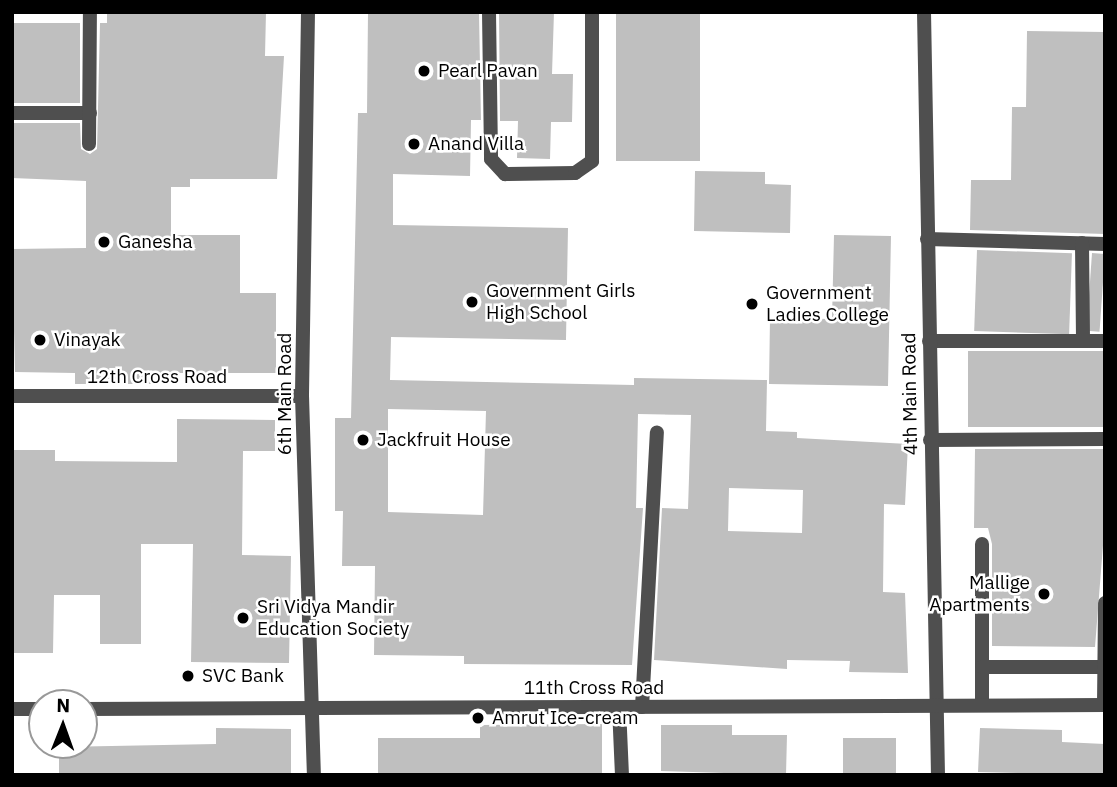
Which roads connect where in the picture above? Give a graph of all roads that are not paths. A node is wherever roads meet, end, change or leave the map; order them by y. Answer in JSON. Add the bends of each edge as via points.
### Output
{"nodes":[{"id":1,"x":90,"y":12,"type":"edge"},
{"id":2,"x":308,"y":12,"type":"edge"},
{"id":3,"x":489,"y":12,"type":"edge"},
{"id":4,"x":592,"y":12,"type":"edge"},
{"id":5,"x":923,"y":12,"type":"edge"},
{"id":6,"x":12,"y":113,"type":"edge"},
{"id":7,"x":90,"y":113,"type":"junction"},
{"id":8,"x":89,"y":144,"type":"dead end"},
{"id":9,"x":927,"y":239,"type":"junction"},
{"id":10,"x":1082,"y":243,"type":"junction"},
{"id":11,"x":1105,"y":244,"type":"edge"},
{"id":12,"x":929,"y":341,"type":"junction"},
{"id":13,"x":1083,"y":341,"type":"junction"},
{"id":14,"x":1105,"y":341,"type":"edge"},
{"id":15,"x":12,"y":396,"type":"edge"},
{"id":16,"x":302,"y":396,"type":"junction"},
{"id":17,"x":657,"y":432,"type":"dead end"},
{"id":18,"x":1105,"y":439,"type":"edge"},
{"id":19,"x":930,"y":440,"type":"junction"},
{"id":20,"x":982,"y":544,"type":"dead end"},
{"id":21,"x":1105,"y":603,"type":"edge"},
{"id":22,"x":982,"y":667,"type":"junction"},
{"id":23,"x":1104,"y":667,"type":"edge"},
{"id":24,"x":936,"y":705,"type":"junction"},
{"id":25,"x":982,"y":705,"type":"junction"},
{"id":26,"x":1105,"y":705,"type":"edge"},
{"id":27,"x":619,"y":707,"type":"junction"},
{"id":28,"x":642,"y":707,"type":"junction"},
{"id":29,"x":312,"y":708,"type":"junction"},
{"id":30,"x":98,"y":709,"type":"edge"},
{"id":31,"x":314,"y":775,"type":"edge"},
{"id":32,"x":622,"y":775,"type":"edge"},
{"id":33,"x":938,"y":775,"type":"edge"}],
"edges":[{"from":1,"to":7,"type":"street"},
{"from":2,"to":16,"type":"street","name":"6th Main Road"},
{"from":3,"to":4,"type":"street","via":[[491,159],[505,174],[575,173],[592,161]]},
{"from":5,"to":9,"type":"street","name":"4th Main Road"},
{"from":6,"to":7,"type":"street"},
{"from":7,"to":8,"type":"street"},
{"from":9,"to":10,"type":"street"},
{"from":9,"to":12,"type":"street","name":"4th Main Road"},
{"from":10,"to":11,"type":"street"},
{"from":10,"to":13,"type":"street"},
{"from":12,"to":13,"type":"street"},
{"from":12,"to":19,"type":"street","name":"4th Main Road"},
{"from":13,"to":14,"type":"street"},
{"from":15,"to":16,"type":"street","name":"12th Cross Road"},
{"from":16,"to":29,"type":"street","name":"6th Main Road"},
{"from":17,"to":28,"type":"street"},
{"from":18,"to":19,"type":"street"},
{"from":19,"to":24,"type":"street","name":"4th Main Road"},
{"from":20,"to":22,"type":"street"},
{"from":21,"to":23,"type":"street"},
{"from":22,"to":23,"type":"street"},
{"from":22,"to":25,"type":"street"},
{"from":23,"to":26,"type":"street"},
{"from":24,"to":25,"type":"street","name":"11th Cross Road"},
{"from":24,"to":28,"type":"street","name":"11th Cross Road"},
{"from":24,"to":33,"type":"street","name":"4th Main Road"},
{"from":25,"to":26,"type":"street","name":"11th Cross Road"},
{"from":27,"to":28,"type":"street","name":"11th Cross Road"},
{"from":27,"to":29,"type":"street","name":"11th Cross Road"},
{"from":27,"to":32,"type":"street"},
{"from":29,"to":30,"type":"street","name":"11th Cross Road"},
{"from":29,"to":31,"type":"street","name":"6th Main Road"}]}
